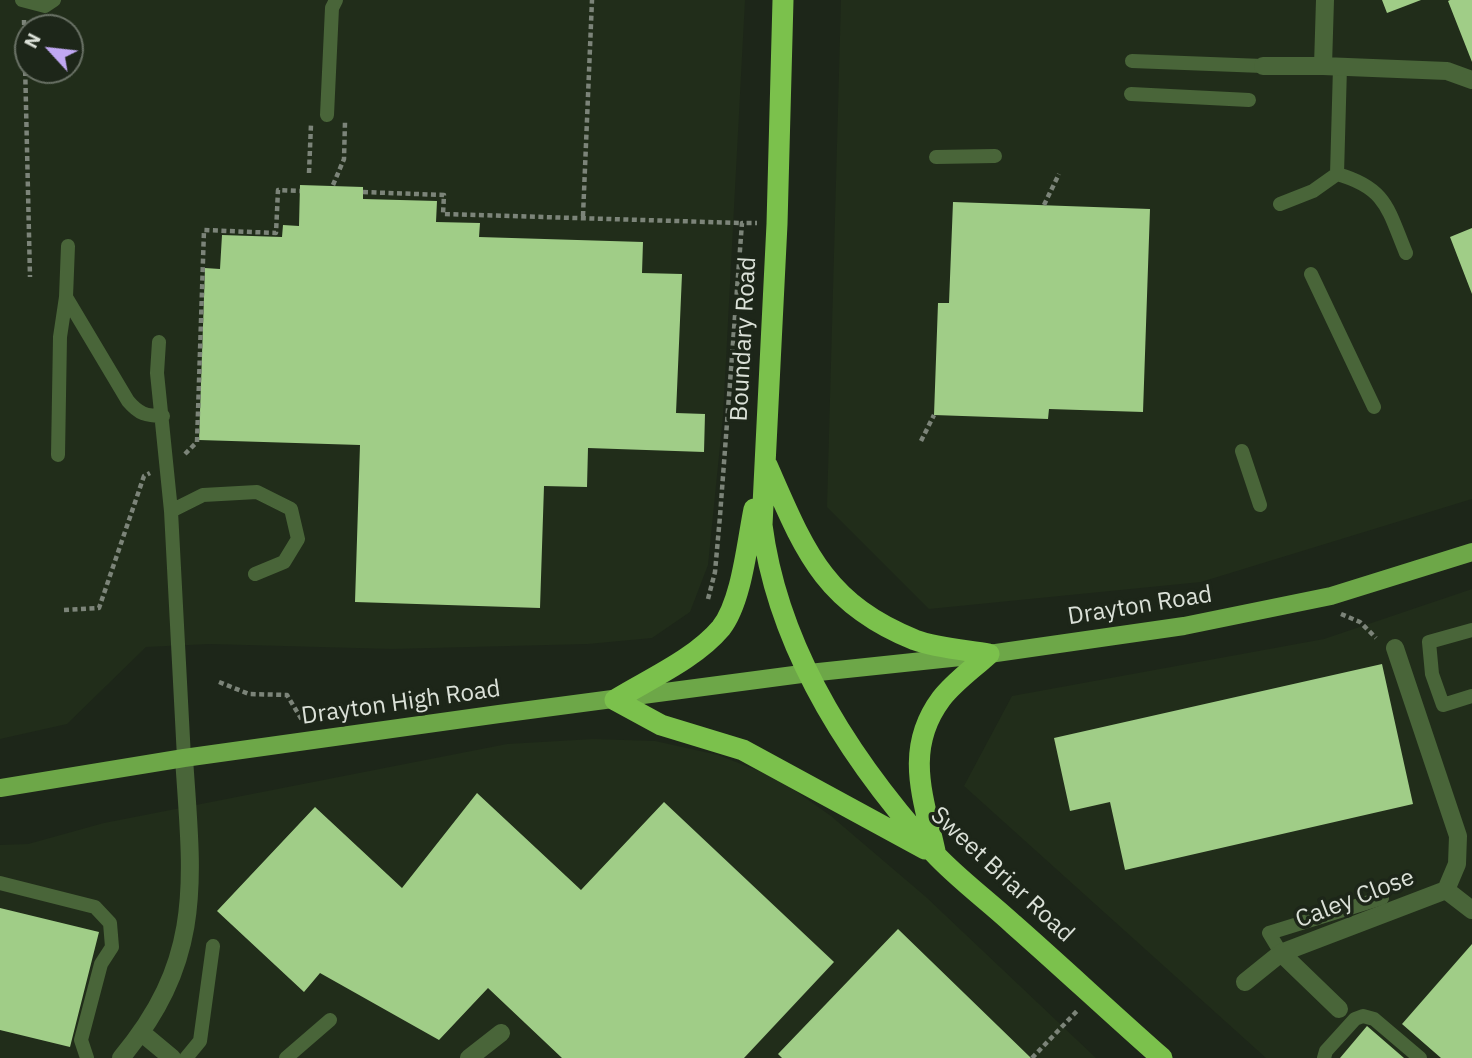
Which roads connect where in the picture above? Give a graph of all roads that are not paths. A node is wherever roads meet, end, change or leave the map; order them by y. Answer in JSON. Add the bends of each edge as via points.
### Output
{"nodes":[{"id":1,"x":336,"y":0,"type":"edge"},
{"id":2,"x":783,"y":0,"type":"edge"},
{"id":3,"x":1325,"y":0,"type":"edge"},
{"id":4,"x":22,"y":1,"type":"edge"},
{"id":5,"x":50,"y":3,"type":"edge"},
{"id":6,"x":1132,"y":61,"type":"dead end"},
{"id":7,"x":1263,"y":66,"type":"joint"},
{"id":8,"x":1331,"y":66,"type":"junction"},
{"id":9,"x":1472,"y":80,"type":"edge"},
{"id":10,"x":1131,"y":94,"type":"dead end"},
{"id":11,"x":1249,"y":100,"type":"dead end"},
{"id":12,"x":327,"y":115,"type":"dead end"},
{"id":13,"x":995,"y":156,"type":"dead end"},
{"id":14,"x":936,"y":157,"type":"dead end"},
{"id":15,"x":1337,"y":174,"type":"junction"},
{"id":16,"x":1280,"y":204,"type":"dead end"},
{"id":17,"x":68,"y":246,"type":"dead end"},
{"id":18,"x":1406,"y":253,"type":"dead end"},
{"id":19,"x":1311,"y":274,"type":"dead end"},
{"id":20,"x":66,"y":297,"type":"junction"},
{"id":21,"x":60,"y":337,"type":"junction"},
{"id":22,"x":91,"y":337,"type":"junction"},
{"id":23,"x":159,"y":342,"type":"dead end"},
{"id":24,"x":1374,"y":407,"type":"dead end"},
{"id":25,"x":163,"y":416,"type":"junction"},
{"id":26,"x":1242,"y":451,"type":"dead end"},
{"id":27,"x":58,"y":455,"type":"dead end"},
{"id":28,"x":764,"y":457,"type":"junction"},
{"id":29,"x":1260,"y":505,"type":"dead end"},
{"id":30,"x":171,"y":511,"type":"junction"},
{"id":31,"x":1472,"y":552,"type":"edge"},
{"id":32,"x":254,"y":573,"type":"dead end"},
{"id":33,"x":1472,"y":630,"type":"edge"},
{"id":34,"x":1395,"y":648,"type":"road end"},
{"id":35,"x":989,"y":654,"type":"junction"},
{"id":36,"x":809,"y":673,"type":"junction"},
{"id":37,"x":1472,"y":696,"type":"edge"},
{"id":38,"x":615,"y":700,"type":"junction"},
{"id":39,"x":184,"y":758,"type":"junction"},
{"id":40,"x":0,"y":788,"type":"edge"},
{"id":41,"x":936,"y":855,"type":"junction"},
{"id":42,"x":0,"y":883,"type":"edge"},
{"id":43,"x":1446,"y":890,"type":"junction"},
{"id":44,"x":1382,"y":898,"type":"dead end"},
{"id":45,"x":1472,"y":909,"type":"edge"},
{"id":46,"x":212,"y":946,"type":"dead end"},
{"id":47,"x":1281,"y":953,"type":"junction"},
{"id":48,"x":1245,"y":982,"type":"dead end"},
{"id":49,"x":1339,"y":1009,"type":"dead end"},
{"id":50,"x":330,"y":1020,"type":"dead end"},
{"id":51,"x":142,"y":1033,"type":"junction"},
{"id":52,"x":501,"y":1033,"type":"dead end"},
{"id":53,"x":87,"y":1058,"type":"edge"},
{"id":54,"x":121,"y":1058,"type":"edge"},
{"id":55,"x":172,"y":1058,"type":"edge"},
{"id":56,"x":186,"y":1058,"type":"edge"},
{"id":57,"x":286,"y":1058,"type":"edge"},
{"id":58,"x":469,"y":1058,"type":"edge"},
{"id":59,"x":1163,"y":1058,"type":"edge"},
{"id":60,"x":1324,"y":1058,"type":"edge"},
{"id":61,"x":1420,"y":1058,"type":"edge"}],
"edges":[{"from":1,"to":12,"type":"lane"},
{"from":2,"to":28,"type":"highway","name":"Boundary Road"},
{"from":3,"to":8,"type":"street"},
{"from":4,"to":5,"type":"lane"},
{"from":6,"to":7,"type":"lane"},
{"from":7,"to":8,"type":"street"},
{"from":8,"to":9,"type":"street","via":[[1447,71]]},
{"from":8,"to":15,"type":"lane"},
{"from":10,"to":11,"type":"lane"},
{"from":13,"to":14,"type":"lane"},
{"from":15,"to":16,"type":"lane","via":[[1313,191]]},
{"from":15,"to":18,"type":"lane","via":[[1358,180],[1383,198]]},
{"from":17,"to":20,"type":"lane"},
{"from":19,"to":24,"type":"lane"},
{"from":20,"to":21,"type":"lane"},
{"from":20,"to":22,"type":"lane"},
{"from":21,"to":22,"type":"lane"},
{"from":21,"to":27,"type":"lane"},
{"from":22,"to":25,"type":"lane","via":[[137,411]]},
{"from":23,"to":25,"type":"lane","via":[[157,373]]},
{"from":25,"to":30,"type":"lane"},
{"from":26,"to":29,"type":"lane"},
{"from":28,"to":35,"type":"highway","via":[[799,538],[826,582],[880,623],[917,641]]},
{"from":28,"to":36,"type":"highway","name":"Boundary Road","via":[[762,525],[768,569],[781,615]]},
{"from":28,"to":38,"type":"highway","via":[[734,600],[723,626],[704,645]]},
{"from":30,"to":32,"type":"lane","via":[[203,495],[257,492],[292,509],[298,540],[284,562]]},
{"from":30,"to":39,"type":"lane"},
{"from":31,"to":35,"type":"main road","name":"Drayton Road","via":[[1331,596],[1184,626]]},
{"from":33,"to":37,"type":"lane","via":[[1429,642],[1443,705]]},
{"from":34,"to":43,"type":"street","name":"Caley Close","via":[[1458,836],[1457,864]]},
{"from":35,"to":36,"type":"main road","name":"Drayton Road"},
{"from":35,"to":41,"type":"highway","via":[[942,698],[924,727],[918,753],[920,778]]},
{"from":36,"to":38,"type":"main road","name":"Drayton High Road"},
{"from":36,"to":41,"type":"highway","name":"Sweet Briar Road","via":[[883,793]]},
{"from":38,"to":39,"type":"main road","name":"Drayton High Road"},
{"from":38,"to":41,"type":"highway","via":[[661,725],[743,750]]},
{"from":39,"to":40,"type":"main road","name":"Drayton High Road"},
{"from":39,"to":51,"type":"street","via":[[189,917],[165,994]]},
{"from":41,"to":59,"type":"highway","name":"Sweet Briar Road"},
{"from":42,"to":53,"type":"lane","via":[[95,907],[110,923],[112,947],[100,964],[80,1040]]},
{"from":43,"to":45,"type":"street","name":"Caley Close"},
{"from":43,"to":47,"type":"street","name":"Caley Close"},
{"from":44,"to":47,"type":"lane","via":[[1269,933]]},
{"from":46,"to":56,"type":"lane","via":[[200,1041]]},
{"from":47,"to":48,"type":"street","name":"Caley Close"},
{"from":47,"to":49,"type":"street","name":"Caley Close"},
{"from":50,"to":57,"type":"lane"},
{"from":51,"to":54,"type":"street"},
{"from":51,"to":55,"type":"street"},
{"from":52,"to":58,"type":"street"},
{"from":60,"to":61,"type":"lane","via":[[1355,1018],[1363,1016],[1374,1019]]}]}
